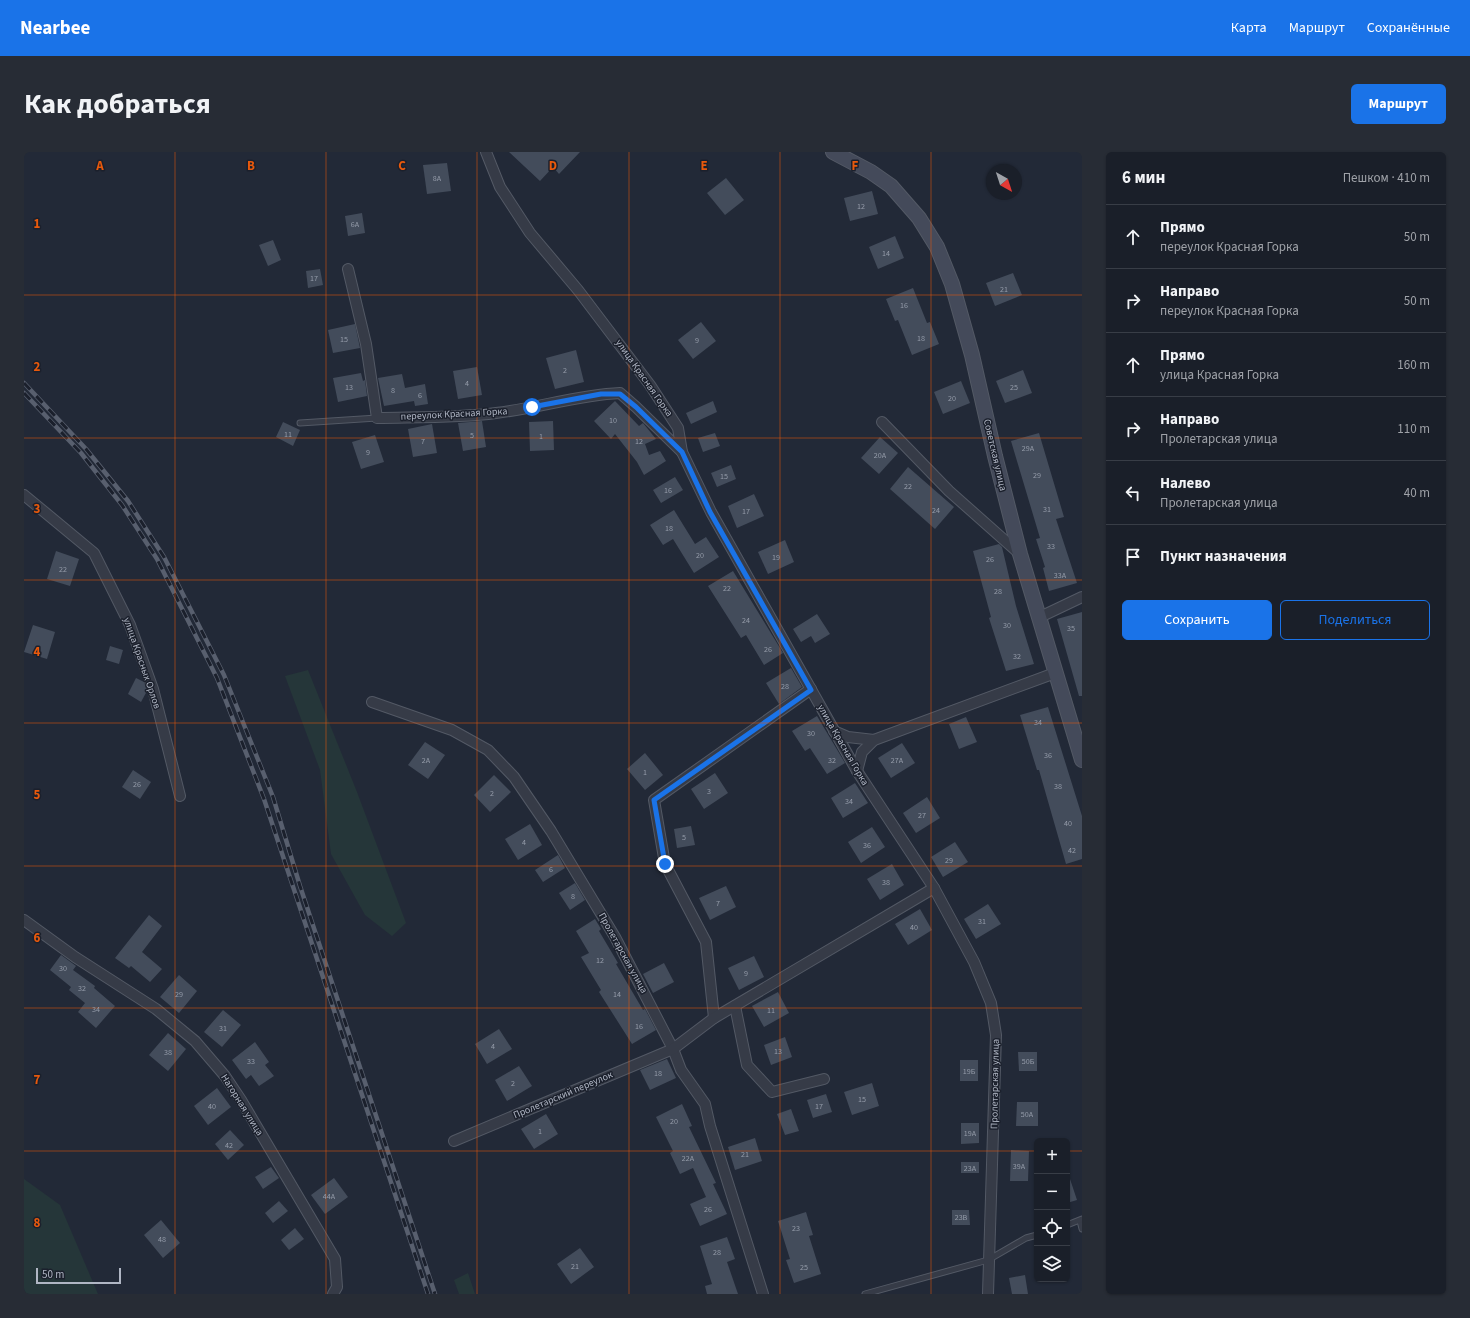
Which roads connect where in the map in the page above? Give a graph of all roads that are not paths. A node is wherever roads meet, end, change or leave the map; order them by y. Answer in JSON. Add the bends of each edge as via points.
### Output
{"nodes":[{"id":1,"x":486,"y":152,"type":"edge"},
{"id":2,"x":837,"y":153,"type":"edge"},
{"id":3,"x":348,"y":269,"type":"dead end"},
{"id":4,"x":377,"y":418,"type":"junction"},
{"id":5,"x":882,"y":422,"type":"dead end"},
{"id":6,"x":300,"y":423,"type":"dead end"},
{"id":7,"x":682,"y":452,"type":"junction"},
{"id":8,"x":24,"y":496,"type":"edge"},
{"id":9,"x":1020,"y":554,"type":"junction"},
{"id":10,"x":1082,"y":597,"type":"edge"},
{"id":11,"x":1040,"y":617,"type":"junction"},
{"id":12,"x":1055,"y":673,"type":"junction"},
{"id":13,"x":811,"y":690,"type":"junction"},
{"id":14,"x":372,"y":702,"type":"dead end"},
{"id":15,"x":834,"y":731,"type":"junction"},
{"id":16,"x":874,"y":740,"type":"junction"},
{"id":17,"x":1082,"y":760,"type":"edge"},
{"id":18,"x":857,"y":771,"type":"junction"},
{"id":19,"x":180,"y":796,"type":"dead end"},
{"id":20,"x":934,"y":888,"type":"junction"},
{"id":21,"x":24,"y":920,"type":"edge"},
{"id":22,"x":735,"y":1006,"type":"junction"},
{"id":23,"x":714,"y":1018,"type":"junction"},
{"id":24,"x":673,"y":1049,"type":"junction"},
{"id":25,"x":824,"y":1079,"type":"dead end"},
{"id":26,"x":454,"y":1141,"type":"dead end"},
{"id":27,"x":1081,"y":1220,"type":"edge"},
{"id":28,"x":1070,"y":1224,"type":"edge"},
{"id":29,"x":1082,"y":1229,"type":"edge"},
{"id":30,"x":1034,"y":1236,"type":"edge"},
{"id":31,"x":988,"y":1260,"type":"junction"},
{"id":32,"x":333,"y":1294,"type":"edge"},
{"id":33,"x":763,"y":1294,"type":"edge"},
{"id":34,"x":865,"y":1294,"type":"edge"},
{"id":35,"x":988,"y":1294,"type":"edge"}],
"edges":[{"from":1,"to":7,"type":"street","name":"улица Красная Горка","via":[[500,187],[530,233],[578,290],[654,391],[678,428]]},
{"from":2,"to":9,"type":"main road","name":"Советская улица","via":[[891,186],[937,246],[952,284],[972,355]]},
{"from":3,"to":4,"type":"street","via":[[366,344]]},
{"from":4,"to":6,"type":"lane"},
{"from":4,"to":7,"type":"street","name":"переулок Красная Горка","via":[[495,413],[601,394],[620,394]]},
{"from":5,"to":9,"type":"street","via":[[949,491]]},
{"from":7,"to":13,"type":"street","name":"улица Красная Горка","via":[[710,512]]},
{"from":8,"to":19,"type":"street","name":"улица Красных Орлов","via":[[94,553],[130,625],[153,689]]},
{"from":9,"to":11,"type":"main road","name":"Советская улица"},
{"from":10,"to":11,"type":"street"},
{"from":11,"to":12,"type":"main road","name":"Советская улица"},
{"from":12,"to":16,"type":"street"},
{"from":12,"to":17,"type":"main road","name":"Советская улица"},
{"from":13,"to":15,"type":"street","name":"улица Красная Горка"},
{"from":13,"to":23,"type":"street","via":[[654,800],[665,864],[706,942]]},
{"from":14,"to":24,"type":"street","name":"Пролетарская улица","via":[[452,730],[488,750],[514,778],[551,832],[615,937]]},
{"from":15,"to":16,"type":"street","via":[[848,737]]},
{"from":15,"to":18,"type":"street","name":"улица Красная Горка"},
{"from":16,"to":18,"type":"street","via":[[862,752]]},
{"from":18,"to":20,"type":"street","name":"улица Красная Горка"},
{"from":20,"to":22,"type":"street","name":"Пролетарский переулок"},
{"from":20,"to":31,"type":"street","name":"Пролетарская улица","via":[[974,962],[991,1003],[996,1035]]},
{"from":21,"to":32,"type":"street","name":"Нагорная улица","via":[[75,957],[156,1009],[195,1041],[225,1076],[334,1259],[337,1287]]},
{"from":22,"to":23,"type":"street","name":"Пролетарский переулок"},
{"from":22,"to":25,"type":"street","via":[[747,1065],[772,1092]]},
{"from":23,"to":24,"type":"street","name":"Пролетарский переулок"},
{"from":24,"to":26,"type":"street","name":"Пролетарский переулок"},
{"from":24,"to":33,"type":"street","name":"Пролетарская улица","via":[[681,1070],[705,1104]]},
{"from":27,"to":28,"type":"lane"},
{"from":27,"to":29,"type":"lane"},
{"from":30,"to":31,"type":"lane"},
{"from":31,"to":34,"type":"lane"},
{"from":31,"to":35,"type":"street","name":"Пролетарская улица"}]}
